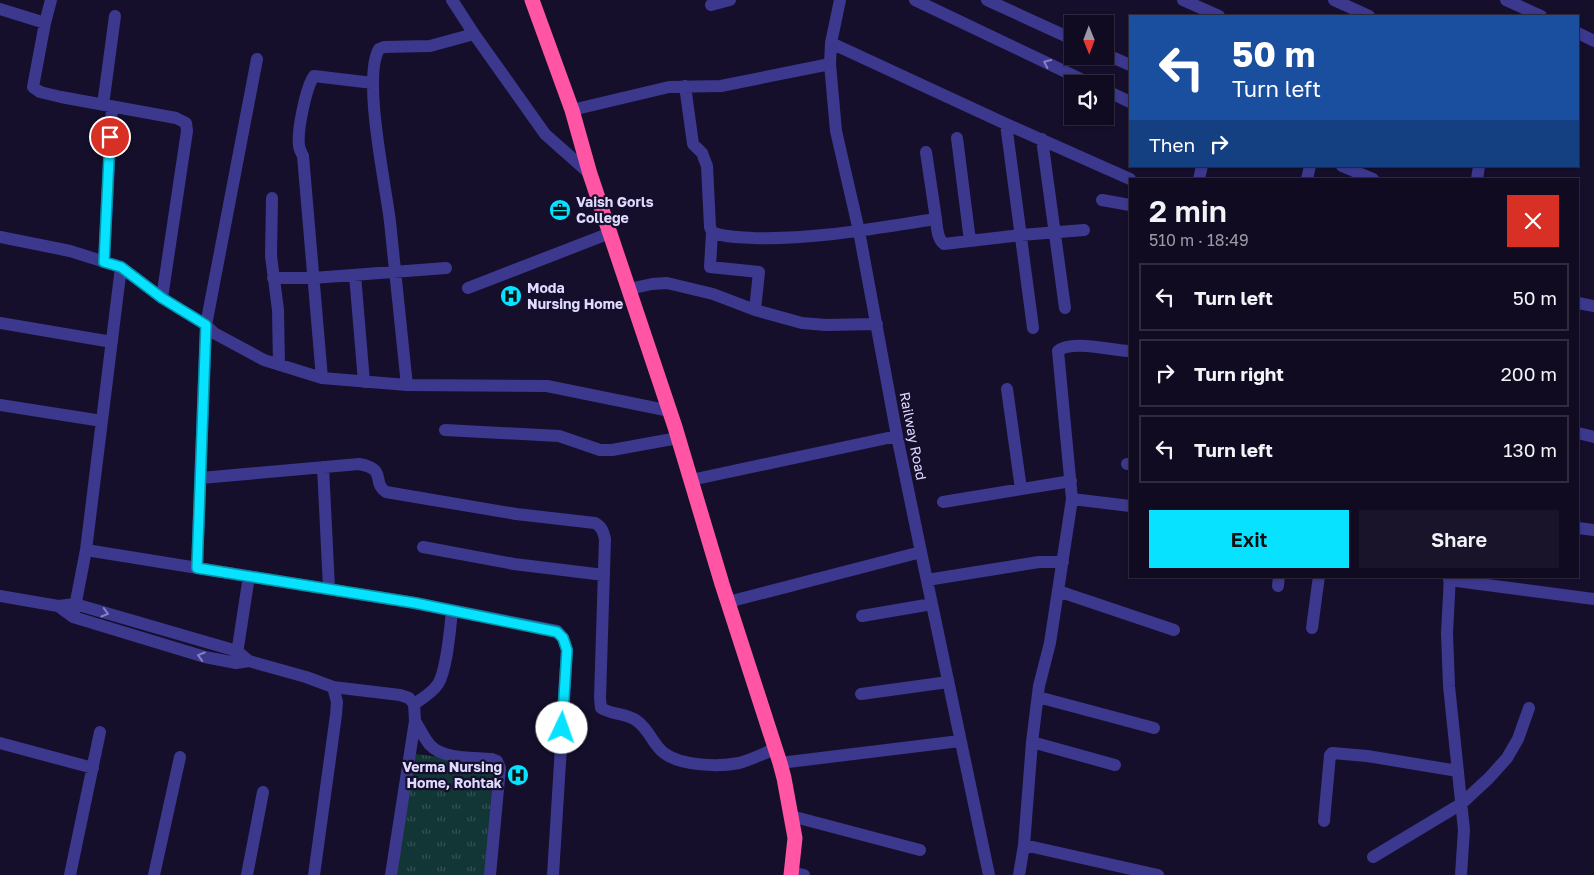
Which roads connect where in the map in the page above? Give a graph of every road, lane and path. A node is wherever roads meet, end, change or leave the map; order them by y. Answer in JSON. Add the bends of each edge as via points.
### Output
{"nodes":[{"id":1,"x":51,"y":0,"type":"edge"},
{"id":2,"x":452,"y":0,"type":"edge"},
{"id":3,"x":532,"y":0,"type":"edge"},
{"id":4,"x":730,"y":0,"type":"edge"},
{"id":5,"x":840,"y":0,"type":"edge"},
{"id":6,"x":915,"y":0,"type":"edge"},
{"id":7,"x":987,"y":0,"type":"edge"},
{"id":8,"x":1183,"y":0,"type":"edge"},
{"id":9,"x":1334,"y":0,"type":"edge"},
{"id":10,"x":1506,"y":0,"type":"edge"},
{"id":11,"x":711,"y":5,"type":"dead end"},
{"id":12,"x":0,"y":9,"type":"edge"},
{"id":13,"x":1217,"y":15,"type":"edge"},
{"id":14,"x":1367,"y":15,"type":"edge"},
{"id":15,"x":1537,"y":15,"type":"edge"},
{"id":16,"x":116,"y":16,"type":"dead end"},
{"id":17,"x":45,"y":23,"type":"junction"},
{"id":18,"x":1579,"y":33,"type":"edge"},
{"id":19,"x":474,"y":34,"type":"junction"},
{"id":20,"x":1064,"y":35,"type":"edge"},
{"id":21,"x":1594,"y":40,"type":"edge"},
{"id":22,"x":831,"y":43,"type":"junction"},
{"id":23,"x":1114,"y":58,"type":"edge"},
{"id":24,"x":257,"y":59,"type":"dead end"},
{"id":25,"x":830,"y":64,"type":"junction"},
{"id":26,"x":1129,"y":65,"type":"edge"},
{"id":27,"x":1072,"y":75,"type":"edge"},
{"id":28,"x":373,"y":83,"type":"junction"},
{"id":29,"x":685,"y":86,"type":"junction"},
{"id":30,"x":1114,"y":94,"type":"edge"},
{"id":31,"x":1129,"y":102,"type":"edge"},
{"id":32,"x":108,"y":106,"type":"junction"},
{"id":33,"x":572,"y":110,"type":"junction"},
{"id":34,"x":1006,"y":124,"type":"junction"},
{"id":35,"x":957,"y":138,"type":"dead end"},
{"id":36,"x":1042,"y":139,"type":"junction"},
{"id":37,"x":926,"y":152,"type":"dead end"},
{"id":38,"x":1344,"y":167,"type":"edge"},
{"id":39,"x":590,"y":174,"type":"junction"},
{"id":40,"x":1371,"y":178,"type":"edge"},
{"id":41,"x":1129,"y":179,"type":"edge"},
{"id":42,"x":272,"y":198,"type":"dead end"},
{"id":43,"x":1102,"y":200,"type":"dead end"},
{"id":44,"x":1129,"y":205,"type":"edge"},
{"id":45,"x":936,"y":219,"type":"junction"},
{"id":46,"x":1084,"y":230,"type":"dead end"},
{"id":47,"x":859,"y":231,"type":"junction"},
{"id":48,"x":1056,"y":231,"type":"junction"},
{"id":49,"x":712,"y":232,"type":"junction"},
{"id":50,"x":610,"y":233,"type":"junction"},
{"id":51,"x":1021,"y":235,"type":"junction"},
{"id":52,"x":0,"y":237,"type":"edge"},
{"id":53,"x":970,"y":242,"type":"junction"},
{"id":54,"x":104,"y":262,"type":"junction"},
{"id":55,"x":121,"y":267,"type":"junction"},
{"id":56,"x":446,"y":268,"type":"dead end"},
{"id":57,"x":395,"y":273,"type":"junction"},
{"id":58,"x":355,"y":275,"type":"junction"},
{"id":59,"x":273,"y":278,"type":"junction"},
{"id":60,"x":313,"y":278,"type":"junction"},
{"id":61,"x":468,"y":288,"type":"dead end"},
{"id":62,"x":629,"y":289,"type":"junction"},
{"id":63,"x":162,"y":298,"type":"junction"},
{"id":64,"x":1579,"y":303,"type":"edge"},
{"id":65,"x":1594,"y":306,"type":"edge"},
{"id":66,"x":1065,"y":308,"type":"dead end"},
{"id":67,"x":755,"y":310,"type":"junction"},
{"id":68,"x":0,"y":324,"type":"edge"},
{"id":69,"x":877,"y":324,"type":"junction"},
{"id":70,"x":206,"y":325,"type":"junction"},
{"id":71,"x":1033,"y":328,"type":"dead end"},
{"id":72,"x":112,"y":342,"type":"junction"},
{"id":73,"x":1129,"y":351,"type":"edge"},
{"id":74,"x":279,"y":364,"type":"junction"},
{"id":75,"x":322,"y":378,"type":"junction"},
{"id":76,"x":364,"y":382,"type":"junction"},
{"id":77,"x":407,"y":385,"type":"junction"},
{"id":78,"x":1008,"y":390,"type":"dead end"},
{"id":79,"x":0,"y":405,"type":"edge"},
{"id":80,"x":670,"y":411,"type":"junction"},
{"id":81,"x":102,"y":421,"type":"junction"},
{"id":82,"x":445,"y":430,"type":"dead end"},
{"id":83,"x":1579,"y":433,"type":"edge"},
{"id":84,"x":897,"y":436,"type":"junction"},
{"id":85,"x":1594,"y":437,"type":"edge"},
{"id":86,"x":678,"y":438,"type":"junction"},
{"id":87,"x":323,"y":467,"type":"junction"},
{"id":88,"x":201,"y":478,"type":"junction"},
{"id":89,"x":691,"y":480,"type":"junction"},
{"id":90,"x":1071,"y":481,"type":"junction"},
{"id":91,"x":1020,"y":490,"type":"junction"},
{"id":92,"x":1072,"y":499,"type":"junction"},
{"id":93,"x":943,"y":502,"type":"dead end"},
{"id":94,"x":1129,"y":506,"type":"edge"},
{"id":95,"x":1579,"y":528,"type":"edge"},
{"id":96,"x":1594,"y":530,"type":"edge"},
{"id":97,"x":423,"y":547,"type":"dead end"},
{"id":98,"x":86,"y":550,"type":"junction"},
{"id":99,"x":921,"y":552,"type":"junction"},
{"id":100,"x":1063,"y":562,"type":"junction"},
{"id":101,"x":197,"y":568,"type":"junction"},
{"id":102,"x":604,"y":575,"type":"junction"},
{"id":103,"x":249,"y":576,"type":"junction"},
{"id":104,"x":1319,"y":578,"type":"edge"},
{"id":105,"x":1449,"y":578,"type":"edge"},
{"id":106,"x":927,"y":580,"type":"junction"},
{"id":107,"x":329,"y":588,"type":"junction"},
{"id":108,"x":1058,"y":592,"type":"junction"},
{"id":109,"x":0,"y":596,"type":"edge"},
{"id":110,"x":1594,"y":599,"type":"edge"},
{"id":111,"x":728,"y":602,"type":"junction"},
{"id":112,"x":932,"y":604,"type":"junction"},
{"id":113,"x":74,"y":610,"type":"junction"},
{"id":114,"x":452,"y":610,"type":"junction"},
{"id":115,"x":862,"y":616,"type":"dead end"},
{"id":116,"x":1312,"y":628,"type":"dead end"},
{"id":117,"x":1174,"y":630,"type":"dead end"},
{"id":118,"x":241,"y":659,"type":"junction"},
{"id":119,"x":948,"y":682,"type":"junction"},
{"id":120,"x":333,"y":687,"type":"junction"},
{"id":121,"x":861,"y":694,"type":"dead end"},
{"id":122,"x":1038,"y":697,"type":"junction"},
{"id":123,"x":414,"y":704,"type":"junction"},
{"id":124,"x":1529,"y":708,"type":"dead end"},
{"id":125,"x":415,"y":721,"type":"junction"},
{"id":126,"x":1154,"y":728,"type":"dead end"},
{"id":127,"x":100,"y":732,"type":"dead end"},
{"id":128,"x":960,"y":741,"type":"junction"},
{"id":129,"x":1032,"y":742,"type":"junction"},
{"id":130,"x":0,"y":744,"type":"edge"},
{"id":131,"x":778,"y":756,"type":"junction"},
{"id":132,"x":180,"y":757,"type":"dead end"},
{"id":133,"x":1115,"y":765,"type":"dead end"},
{"id":134,"x":93,"y":768,"type":"junction"},
{"id":135,"x":1458,"y":771,"type":"junction"},
{"id":136,"x":263,"y":792,"type":"dead end"},
{"id":137,"x":1461,"y":804,"type":"junction"},
{"id":138,"x":791,"y":816,"type":"junction"},
{"id":139,"x":1324,"y":821,"type":"dead end"},
{"id":140,"x":1024,"y":845,"type":"junction"},
{"id":141,"x":920,"y":850,"type":"dead end"},
{"id":142,"x":1373,"y":857,"type":"dead end"},
{"id":143,"x":795,"y":874,"type":"edge"},
{"id":144,"x":70,"y":875,"type":"edge"},
{"id":145,"x":154,"y":875,"type":"edge"},
{"id":146,"x":247,"y":875,"type":"edge"},
{"id":147,"x":314,"y":875,"type":"edge"},
{"id":148,"x":391,"y":875,"type":"edge"},
{"id":149,"x":490,"y":875,"type":"edge"},
{"id":150,"x":553,"y":875,"type":"edge"},
{"id":151,"x":990,"y":875,"type":"edge"},
{"id":152,"x":1019,"y":875,"type":"edge"},
{"id":153,"x":1155,"y":875,"type":"edge"},
{"id":154,"x":1461,"y":875,"type":"edge"}],
"edges":[{"from":1,"to":17,"type":"street"},
{"from":2,"to":19,"type":"street"},
{"from":3,"to":33,"type":"highway"},
{"from":4,"to":11,"type":"street"},
{"from":5,"to":22,"type":"street","name":"Railway Road"},
{"from":27,"to":6,"type":"street","one_way":true},
{"from":7,"to":20,"type":"street"},
{"from":8,"to":13,"type":"street"},
{"from":9,"to":14,"type":"street"},
{"from":10,"to":15,"type":"street"},
{"from":12,"to":17,"type":"street"},
{"from":16,"to":32,"type":"street"},
{"from":17,"to":32,"type":"street","via":[[33,87],[40,92]]},
{"from":18,"to":21,"type":"street"},
{"from":19,"to":28,"type":"street","via":[[430,46],[379,49],[374,62]]},
{"from":19,"to":39,"type":"street","via":[[545,134]]},
{"from":22,"to":25,"type":"street","name":"Railway Road"},
{"from":22,"to":34,"type":"street"},
{"from":23,"to":26,"type":"street"},
{"from":24,"to":70,"type":"street"},
{"from":25,"to":29,"type":"street","via":[[721,86]]},
{"from":25,"to":47,"type":"street","name":"Railway Road","via":[[836,131]]},
{"from":28,"to":57,"type":"street"},
{"from":28,"to":60,"type":"street","via":[[318,75],[308,87],[298,144],[303,160]]},
{"from":29,"to":33,"type":"street"},
{"from":29,"to":49,"type":"street","via":[[693,144],[702,153],[707,166]]},
{"from":30,"to":31,"type":"street"},
{"from":32,"to":54,"type":"street"},
{"from":32,"to":63,"type":"street","via":[[176,118],[186,123]]},
{"from":33,"to":39,"type":"highway"},
{"from":34,"to":36,"type":"street"},
{"from":34,"to":51,"type":"street"},
{"from":35,"to":53,"type":"street"},
{"from":36,"to":41,"type":"street"},
{"from":36,"to":48,"type":"street"},
{"from":37,"to":45,"type":"street"},
{"from":38,"to":40,"type":"street"},
{"from":39,"to":50,"type":"highway"},
{"from":42,"to":59,"type":"street"},
{"from":43,"to":44,"type":"street"},
{"from":45,"to":47,"type":"street"},
{"from":45,"to":53,"type":"street","via":[[940,242]]},
{"from":46,"to":48,"type":"street"},
{"from":47,"to":49,"type":"street","via":[[788,238],[726,236]]},
{"from":47,"to":69,"type":"street","name":"Railway Road"},
{"from":48,"to":51,"type":"street"},
{"from":48,"to":66,"type":"street"},
{"from":49,"to":67,"type":"street","via":[[710,267],[759,272]]},
{"from":50,"to":61,"type":"street"},
{"from":50,"to":62,"type":"highway"},
{"from":51,"to":53,"type":"street"},
{"from":51,"to":71,"type":"street"},
{"from":52,"to":54,"type":"street","via":[[70,251]]},
{"from":54,"to":55,"type":"street"},
{"from":55,"to":63,"type":"street"},
{"from":55,"to":72,"type":"street"},
{"from":56,"to":57,"type":"street"},
{"from":57,"to":58,"type":"street"},
{"from":57,"to":77,"type":"street"},
{"from":58,"to":60,"type":"street"},
{"from":58,"to":76,"type":"street"},
{"from":59,"to":60,"type":"street"},
{"from":59,"to":74,"type":"street","via":[[278,310]]},
{"from":60,"to":75,"type":"street"},
{"from":62,"to":67,"type":"street","via":[[667,283],[713,294]]},
{"from":62,"to":80,"type":"highway"},
{"from":63,"to":70,"type":"street"},
{"from":64,"to":65,"type":"street"},
{"from":67,"to":69,"type":"street","via":[[810,324]]},
{"from":68,"to":72,"type":"street"},
{"from":69,"to":84,"type":"street","name":"Railway Road"},
{"from":70,"to":74,"type":"street","via":[[214,333]]},
{"from":70,"to":88,"type":"street"},
{"from":72,"to":81,"type":"street"},
{"from":73,"to":90,"type":"street","via":[[1090,346],[1063,347],[1058,351]]},
{"from":74,"to":75,"type":"street"},
{"from":75,"to":76,"type":"street"},
{"from":76,"to":77,"type":"street"},
{"from":77,"to":80,"type":"street","via":[[547,386]]},
{"from":78,"to":91,"type":"street"},
{"from":79,"to":81,"type":"street"},
{"from":80,"to":86,"type":"highway"},
{"from":81,"to":98,"type":"street"},
{"from":82,"to":86,"type":"street","via":[[559,436],[600,450]]},
{"from":83,"to":85,"type":"street"},
{"from":84,"to":89,"type":"street"},
{"from":84,"to":99,"type":"street","name":"Railway Road"},
{"from":86,"to":89,"type":"highway"},
{"from":87,"to":88,"type":"street"},
{"from":87,"to":102,"type":"street","via":[[369,466],[375,470],[380,486],[386,492],[516,514],[595,523],[600,526],[605,539]]},
{"from":87,"to":107,"type":"street"},
{"from":88,"to":101,"type":"street"},
{"from":89,"to":111,"type":"highway"},
{"from":90,"to":91,"type":"street"},
{"from":90,"to":92,"type":"street"},
{"from":91,"to":93,"type":"street"},
{"from":92,"to":94,"type":"street"},
{"from":92,"to":100,"type":"street"},
{"from":95,"to":96,"type":"street"},
{"from":97,"to":102,"type":"street","via":[[514,564]]},
{"from":98,"to":101,"type":"street"},
{"from":98,"to":113,"type":"street"},
{"from":99,"to":106,"type":"street","name":"Railway Road"},
{"from":99,"to":111,"type":"street"},
{"from":100,"to":106,"type":"street","via":[[1039,562]]},
{"from":100,"to":108,"type":"street"},
{"from":101,"to":103,"type":"street"},
{"from":102,"to":131,"type":"street","via":[[601,708],[638,721],[659,749],[679,761],[739,763]]},
{"from":103,"to":107,"type":"street"},
{"from":103,"to":118,"type":"street"},
{"from":104,"to":116,"type":"street"},
{"from":105,"to":110,"type":"street"},
{"from":105,"to":135,"type":"street","via":[[1449,686]]},
{"from":106,"to":112,"type":"street","name":"Railway Road"},
{"from":107,"to":114,"type":"street"},
{"from":108,"to":117,"type":"street"},
{"from":108,"to":122,"type":"street"},
{"from":109,"to":113,"type":"street"},
{"from":111,"to":131,"type":"highway"},
{"from":112,"to":115,"type":"street"},
{"from":112,"to":119,"type":"street","name":"Railway Road"},
{"from":113,"to":118,"type":"street"},
{"from":114,"to":123,"type":"street","via":[[439,682]]},
{"from":114,"to":150,"type":"street","via":[[557,632],[563,638],[567,650]]},
{"from":118,"to":120,"type":"street"},
{"from":119,"to":121,"type":"street"},
{"from":119,"to":128,"type":"street","name":"Railway Road"},
{"from":120,"to":123,"type":"street","via":[[400,695]]},
{"from":120,"to":147,"type":"street","via":[[336,715]]},
{"from":122,"to":126,"type":"street"},
{"from":122,"to":129,"type":"street"},
{"from":123,"to":125,"type":"street"},
{"from":124,"to":137,"type":"street","via":[[1507,758]]},
{"from":125,"to":148,"type":"street"},
{"from":125,"to":149,"type":"street","via":[[438,752],[497,761],[500,768]]},
{"from":127,"to":134,"type":"street"},
{"from":128,"to":131,"type":"street"},
{"from":128,"to":151,"type":"street","name":"Railway Road"},
{"from":129,"to":133,"type":"street"},
{"from":129,"to":140,"type":"street"},
{"from":130,"to":134,"type":"street"},
{"from":131,"to":138,"type":"highway"},
{"from":132,"to":145,"type":"street"},
{"from":134,"to":144,"type":"street"},
{"from":135,"to":137,"type":"street"},
{"from":135,"to":139,"type":"street","via":[[1332,752]]},
{"from":136,"to":146,"type":"street"},
{"from":137,"to":142,"type":"street"},
{"from":137,"to":154,"type":"street","via":[[1464,830]]},
{"from":138,"to":141,"type":"street"},
{"from":138,"to":143,"type":"highway"},
{"from":140,"to":152,"type":"street"},
{"from":140,"to":153,"type":"street"}]}
